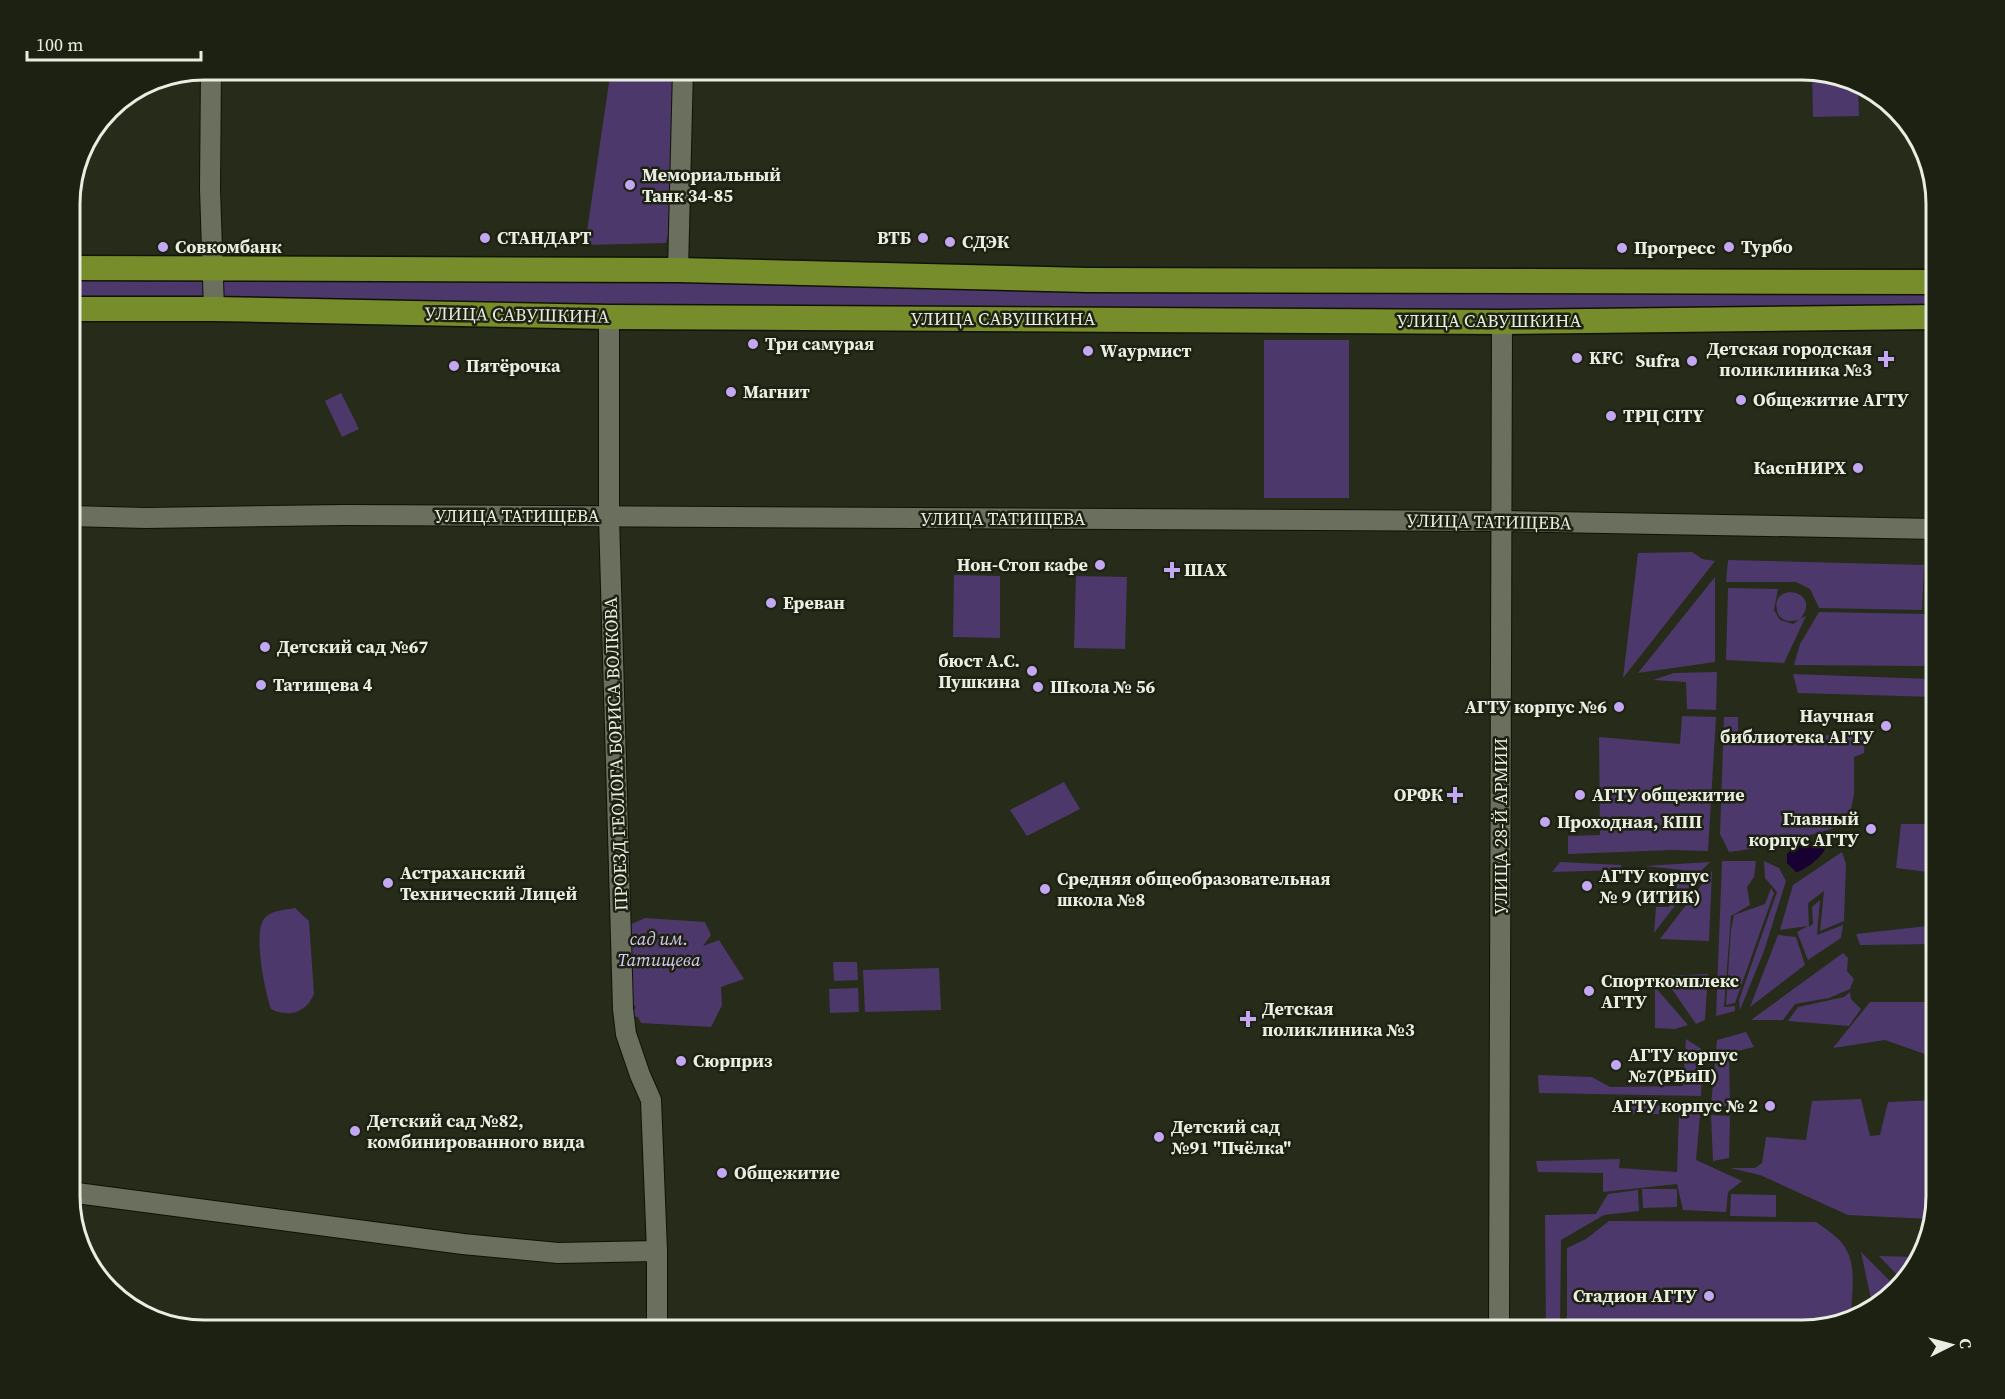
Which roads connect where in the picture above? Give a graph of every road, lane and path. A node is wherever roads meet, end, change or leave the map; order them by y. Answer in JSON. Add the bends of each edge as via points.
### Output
{"nodes":[{"id":1,"x":211,"y":80,"type":"edge"},
{"id":2,"x":683,"y":80,"type":"edge"},
{"id":3,"x":213,"y":267,"type":"junction"},
{"id":4,"x":80,"y":268,"type":"edge"},
{"id":5,"x":678,"y":270,"type":"junction"},
{"id":6,"x":1926,"y":282,"type":"edge"},
{"id":7,"x":80,"y":309,"type":"edge"},
{"id":8,"x":214,"y":309,"type":"junction"},
{"id":9,"x":609,"y":317,"type":"junction"},
{"id":10,"x":1926,"y":317,"type":"edge"},
{"id":11,"x":1502,"y":322,"type":"junction"},
{"id":12,"x":80,"y":516,"type":"edge"},
{"id":13,"x":609,"y":517,"type":"junction"},
{"id":14,"x":1502,"y":521,"type":"junction"},
{"id":15,"x":1926,"y":529,"type":"edge"},
{"id":16,"x":80,"y":1193,"type":"edge"},
{"id":17,"x":657,"y":1251,"type":"junction"},
{"id":18,"x":657,"y":1320,"type":"edge"},
{"id":19,"x":1499,"y":1320,"type":"edge"}],
"edges":[{"from":1,"to":3,"type":"main road"},
{"from":2,"to":5,"type":"main road"},
{"from":3,"to":4,"type":"highway"},
{"from":3,"to":5,"type":"highway"},
{"from":3,"to":8,"type":"main road"},
{"from":5,"to":6,"type":"highway","via":[[1087,280]]},
{"from":7,"to":8,"type":"highway","name":"УЛИЦА САВУШКИНА"},
{"from":8,"to":9,"type":"highway","name":"УЛИЦА САВУШКИНА"},
{"from":9,"to":11,"type":"highway","name":"УЛИЦА САВУШКИНА"},
{"from":9,"to":13,"type":"main road","name":"ПРОЕЗД ГЕОЛОГА БОРИСА ВОЛКОВА"},
{"from":10,"to":11,"type":"highway","name":"УЛИЦА САВУШКИНА"},
{"from":11,"to":14,"type":"main road","name":"УЛИЦА 28-Й АРМИИ"},
{"from":12,"to":13,"type":"main road","name":"УЛИЦА ТАТИЩЕВА"},
{"from":13,"to":14,"type":"main road","name":"УЛИЦА ТАТИЩЕВА"},
{"from":13,"to":17,"type":"main road","name":"ПРОЕЗД ГЕОЛОГА БОРИСА ВОЛКОВА","via":[[623,1009],[626,1034],[651,1100]]},
{"from":14,"to":15,"type":"main road","name":"УЛИЦА ТАТИЩЕВА"},
{"from":14,"to":19,"type":"main road","name":"УЛИЦА 28-Й АРМИИ"},
{"from":16,"to":17,"type":"main road","via":[[558,1253]]},
{"from":17,"to":18,"type":"main road","name":"ПРОЕЗД ГЕОЛОГА БОРИСА ВОЛКОВА"}]}
